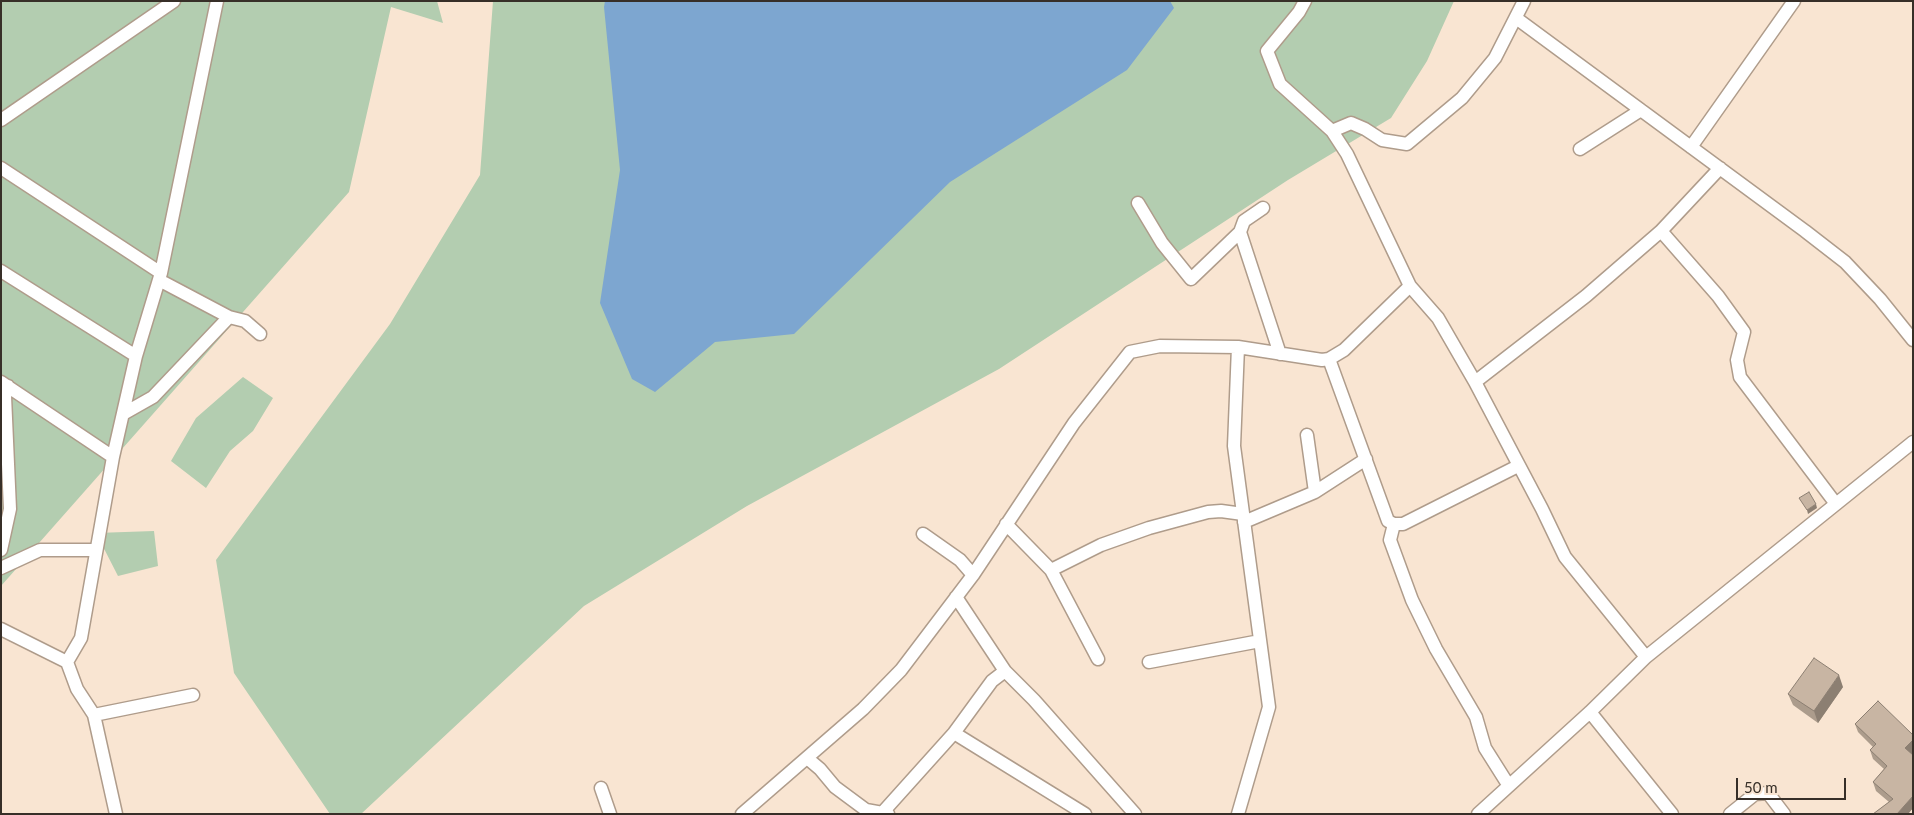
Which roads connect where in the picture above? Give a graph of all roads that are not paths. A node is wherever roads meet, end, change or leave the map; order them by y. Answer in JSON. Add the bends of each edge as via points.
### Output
{"nodes":[{"id":1,"x":174,"y":1,"type":"edge"},
{"id":2,"x":217,"y":1,"type":"edge"},
{"id":3,"x":1306,"y":1,"type":"edge"},
{"id":4,"x":1524,"y":1,"type":"edge"},
{"id":5,"x":1794,"y":1,"type":"edge"},
{"id":6,"x":1516,"y":18,"type":"junction"},
{"id":7,"x":1641,"y":110,"type":"junction"},
{"id":8,"x":1,"y":120,"type":"edge"},
{"id":9,"x":1332,"y":131,"type":"junction"},
{"id":10,"x":1691,"y":147,"type":"junction"},
{"id":11,"x":1580,"y":149,"type":"dead end"},
{"id":12,"x":1,"y":168,"type":"edge"},
{"id":13,"x":1720,"y":168,"type":"junction"},
{"id":14,"x":1138,"y":203,"type":"dead end"},
{"id":15,"x":1263,"y":208,"type":"dead end"},
{"id":16,"x":1661,"y":231,"type":"junction"},
{"id":17,"x":1240,"y":232,"type":"junction"},
{"id":18,"x":1,"y":272,"type":"edge"},
{"id":19,"x":160,"y":277,"type":"junction"},
{"id":20,"x":1410,"y":286,"type":"junction"},
{"id":21,"x":229,"y":317,"type":"junction"},
{"id":22,"x":260,"y":334,"type":"dead end"},
{"id":23,"x":1913,"y":340,"type":"edge"},
{"id":24,"x":1238,"y":347,"type":"junction"},
{"id":25,"x":1280,"y":354,"type":"junction"},
{"id":26,"x":136,"y":356,"type":"junction"},
{"id":27,"x":1329,"y":359,"type":"junction"},
{"id":28,"x":1475,"y":382,"type":"junction"},
{"id":29,"x":5,"y":384,"type":"edge"},
{"id":30,"x":123,"y":414,"type":"junction"},
{"id":31,"x":1307,"y":435,"type":"dead end"},
{"id":32,"x":1913,"y":442,"type":"edge"},
{"id":33,"x":112,"y":457,"type":"junction"},
{"id":34,"x":1366,"y":459,"type":"junction"},
{"id":35,"x":1518,"y":466,"type":"junction"},
{"id":36,"x":1315,"y":492,"type":"junction"},
{"id":37,"x":1836,"y":504,"type":"junction"},
{"id":38,"x":1244,"y":518,"type":"junction"},
{"id":39,"x":1006,"y":524,"type":"junction"},
{"id":40,"x":1394,"y":524,"type":"junction"},
{"id":41,"x":923,"y":534,"type":"dead end"},
{"id":42,"x":1,"y":550,"type":"edge"},
{"id":43,"x":95,"y":550,"type":"junction"},
{"id":44,"x":1,"y":568,"type":"edge"},
{"id":45,"x":1051,"y":570,"type":"junction"},
{"id":46,"x":974,"y":575,"type":"junction"},
{"id":47,"x":956,"y":597,"type":"junction"},
{"id":48,"x":1,"y":629,"type":"edge"},
{"id":49,"x":1260,"y":641,"type":"junction"},
{"id":50,"x":1646,"y":657,"type":"junction"},
{"id":51,"x":1098,"y":659,"type":"dead end"},
{"id":52,"x":67,"y":662,"type":"junction"},
{"id":53,"x":1149,"y":662,"type":"dead end"},
{"id":54,"x":1005,"y":671,"type":"junction"},
{"id":55,"x":193,"y":695,"type":"dead end"},
{"id":56,"x":1590,"y":712,"type":"junction"},
{"id":57,"x":94,"y":715,"type":"junction"},
{"id":58,"x":954,"y":733,"type":"junction"},
{"id":59,"x":806,"y":758,"type":"junction"},
{"id":60,"x":1509,"y":786,"type":"junction"},
{"id":61,"x":601,"y":788,"type":"dead end"},
{"id":62,"x":865,"y":812,"type":"edge"},
{"id":63,"x":886,"y":813,"type":"edge"},
{"id":64,"x":1480,"y":813,"type":"edge"},
{"id":65,"x":116,"y":814,"type":"edge"},
{"id":66,"x":610,"y":814,"type":"edge"},
{"id":67,"x":742,"y":814,"type":"edge"},
{"id":68,"x":1085,"y":814,"type":"edge"},
{"id":69,"x":1135,"y":814,"type":"edge"},
{"id":70,"x":1238,"y":814,"type":"edge"},
{"id":71,"x":1672,"y":814,"type":"edge"},
{"id":72,"x":1730,"y":814,"type":"edge"},
{"id":73,"x":1784,"y":814,"type":"edge"}],
"edges":[{"from":1,"to":8,"type":"street"},
{"from":2,"to":19,"type":"street"},
{"from":3,"to":9,"type":"street","via":[[1267,51],[1280,84]]},
{"from":4,"to":6,"type":"street"},
{"from":5,"to":10,"type":"street"},
{"from":6,"to":7,"type":"street"},
{"from":6,"to":9,"type":"street","via":[[1496,58],[1462,98],[1407,144],[1382,140],[1351,123]]},
{"from":7,"to":10,"type":"street"},
{"from":7,"to":11,"type":"street"},
{"from":9,"to":20,"type":"street","via":[[1347,154]]},
{"from":10,"to":13,"type":"street"},
{"from":12,"to":19,"type":"street"},
{"from":13,"to":16,"type":"street"},
{"from":13,"to":23,"type":"street","via":[[1845,262]]},
{"from":14,"to":17,"type":"street","via":[[1162,243],[1191,279]]},
{"from":15,"to":17,"type":"street","via":[[1244,222]]},
{"from":16,"to":28,"type":"street","via":[[1586,296]]},
{"from":16,"to":37,"type":"street","via":[[1718,296],[1744,332],[1737,360],[1740,377]]},
{"from":17,"to":25,"type":"street"},
{"from":18,"to":26,"type":"street"},
{"from":19,"to":21,"type":"street"},
{"from":19,"to":26,"type":"street"},
{"from":20,"to":27,"type":"street","via":[[1344,350]]},
{"from":20,"to":28,"type":"street","via":[[1438,318]]},
{"from":21,"to":22,"type":"street","via":[[245,321]]},
{"from":21,"to":30,"type":"street","via":[[153,396]]},
{"from":24,"to":25,"type":"street"},
{"from":24,"to":38,"type":"street","via":[[1234,446]]},
{"from":24,"to":39,"type":"street","via":[[1160,346],[1130,352],[1074,423]]},
{"from":25,"to":27,"type":"street"},
{"from":26,"to":30,"type":"street"},
{"from":27,"to":34,"type":"street"},
{"from":28,"to":35,"type":"street"},
{"from":29,"to":33,"type":"street"},
{"from":29,"to":42,"type":"street","via":[[10,509]]},
{"from":30,"to":33,"type":"street"},
{"from":31,"to":36,"type":"street"},
{"from":32,"to":37,"type":"street"},
{"from":33,"to":43,"type":"street"},
{"from":34,"to":36,"type":"street"},
{"from":34,"to":40,"type":"street","via":[[1388,521]]},
{"from":35,"to":40,"type":"street","via":[[1403,524]]},
{"from":35,"to":50,"type":"street","via":[[1565,558]]},
{"from":36,"to":38,"type":"street"},
{"from":37,"to":50,"type":"street"},
{"from":38,"to":45,"type":"street","via":[[1221,511],[1208,512],[1158,525],[1101,545]]},
{"from":38,"to":49,"type":"street"},
{"from":39,"to":45,"type":"street"},
{"from":39,"to":46,"type":"street"},
{"from":40,"to":60,"type":"street","via":[[1390,540],[1412,600],[1476,717],[1485,748]]},
{"from":41,"to":46,"type":"street","via":[[960,560]]},
{"from":43,"to":44,"type":"street","via":[[40,550]]},
{"from":43,"to":52,"type":"street","via":[[81,638]]},
{"from":45,"to":51,"type":"street"},
{"from":46,"to":47,"type":"street"},
{"from":47,"to":54,"type":"street"},
{"from":47,"to":59,"type":"street","via":[[885,688]]},
{"from":48,"to":52,"type":"street"},
{"from":49,"to":53,"type":"street"},
{"from":49,"to":70,"type":"street","via":[[1269,707]]},
{"from":50,"to":56,"type":"street"},
{"from":52,"to":57,"type":"street","via":[[77,689]]},
{"from":54,"to":58,"type":"street","via":[[992,680]]},
{"from":54,"to":69,"type":"street"},
{"from":55,"to":57,"type":"street"},
{"from":56,"to":60,"type":"street"},
{"from":56,"to":71,"type":"street"},
{"from":57,"to":65,"type":"street"},
{"from":58,"to":63,"type":"street"},
{"from":58,"to":68,"type":"street"},
{"from":59,"to":62,"type":"street","via":[[835,788]]},
{"from":59,"to":67,"type":"street"},
{"from":60,"to":64,"type":"street"},
{"from":61,"to":66,"type":"street"},
{"from":62,"to":63,"type":"street"},
{"from":72,"to":73,"type":"street","via":[[1755,794],[1768,793]]}]}
